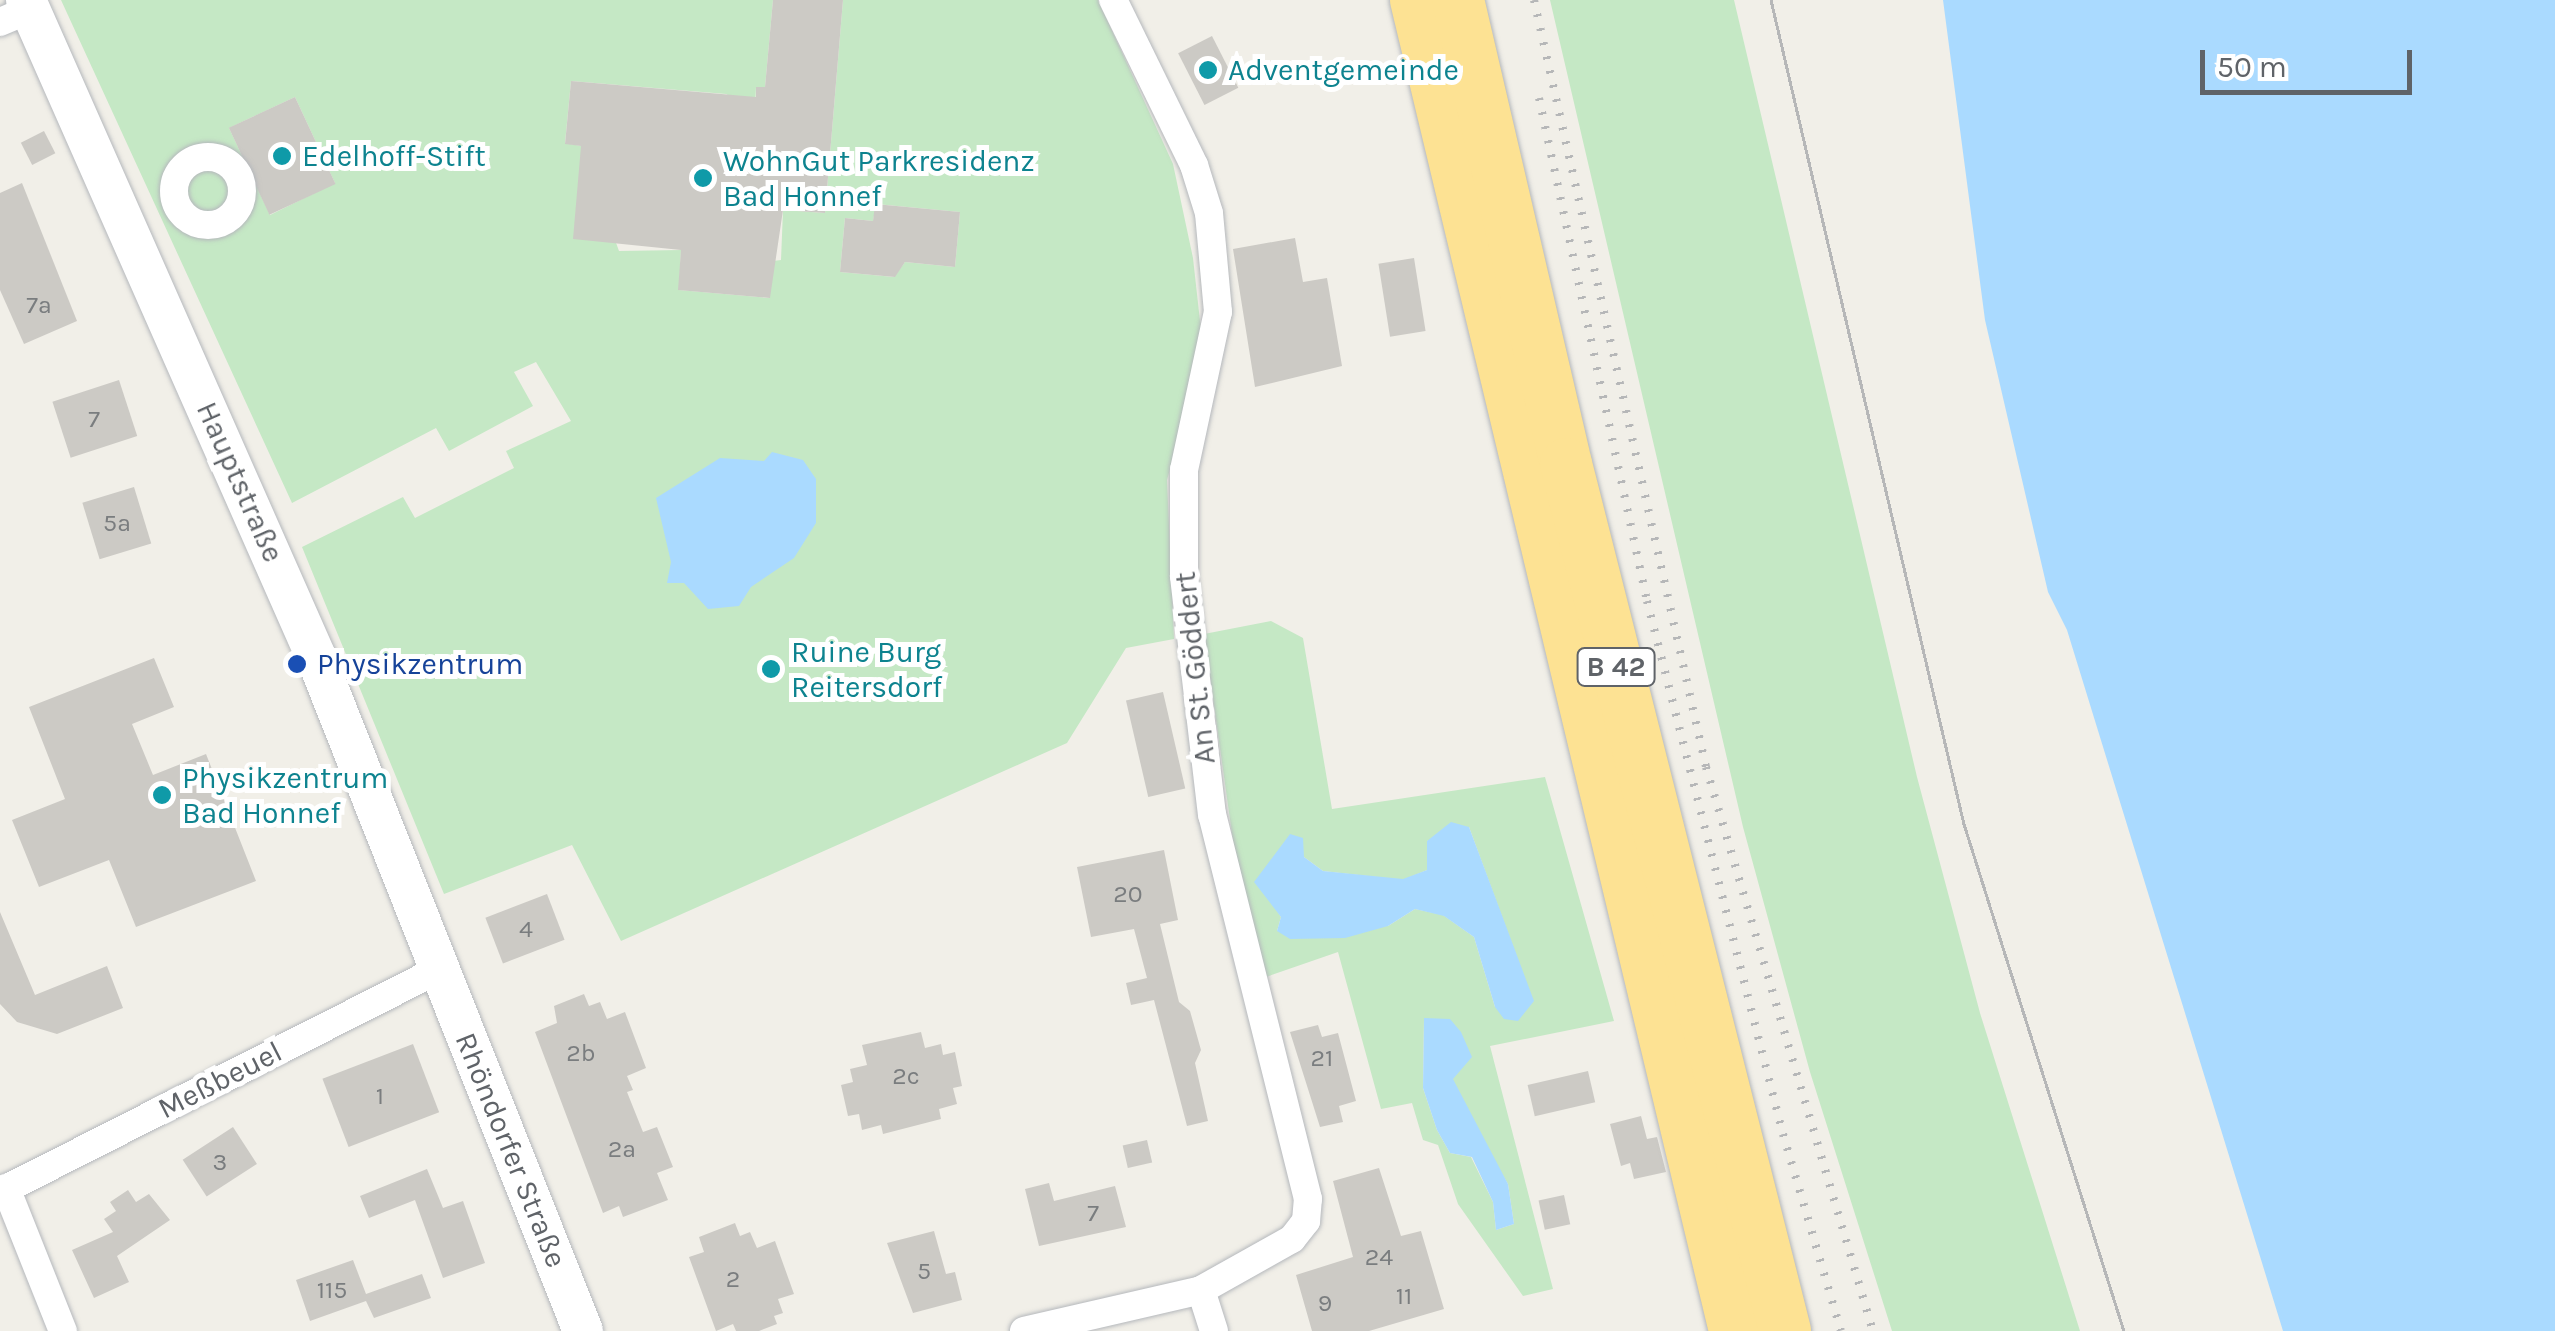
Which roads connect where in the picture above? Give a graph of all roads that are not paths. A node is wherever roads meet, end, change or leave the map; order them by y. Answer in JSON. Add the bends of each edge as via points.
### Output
{"nodes":[{"id":1,"x":1113,"y":0,"type":"edge"},
{"id":2,"x":1416,"y":0,"type":"edge"},
{"id":3,"x":1458,"y":0,"type":"edge"},
{"id":4,"x":19,"y":10,"type":"edge"},
{"id":5,"x":440,"y":969,"type":"junction"},
{"id":6,"x":3,"y":1190,"type":"edge"},
{"id":7,"x":1201,"y":1290,"type":"junction"},
{"id":8,"x":63,"y":1331,"type":"edge"},
{"id":9,"x":583,"y":1331,"type":"edge"},
{"id":10,"x":1024,"y":1331,"type":"edge"},
{"id":11,"x":1214,"y":1331,"type":"edge"},
{"id":12,"x":1734,"y":1331,"type":"edge"},
{"id":13,"x":1785,"y":1331,"type":"edge"}],
"edges":[{"from":1,"to":7,"type":"street","name":"An St. Göddert","via":[[1194,165],[1209,213],[1218,312],[1184,470],[1184,576],[1212,815],[1308,1199],[1306,1221],[1292,1240]]},
{"from":2,"to":12,"type":"highway","number":"B 42"},
{"from":3,"to":13,"type":"highway","number":"B 42","via":[[1570,484]]},
{"from":4,"to":5,"type":"main road","name":"Hauptstraße","via":[[289,594]]},
{"from":5,"to":6,"type":"street","name":"Meßbeuel"},
{"from":5,"to":9,"type":"main road","name":"Rhöndorfer Straße"},
{"from":6,"to":8,"type":"street"},
{"from":7,"to":10,"type":"street","name":"An St. Göddert"},
{"from":7,"to":11,"type":"street"}]}
